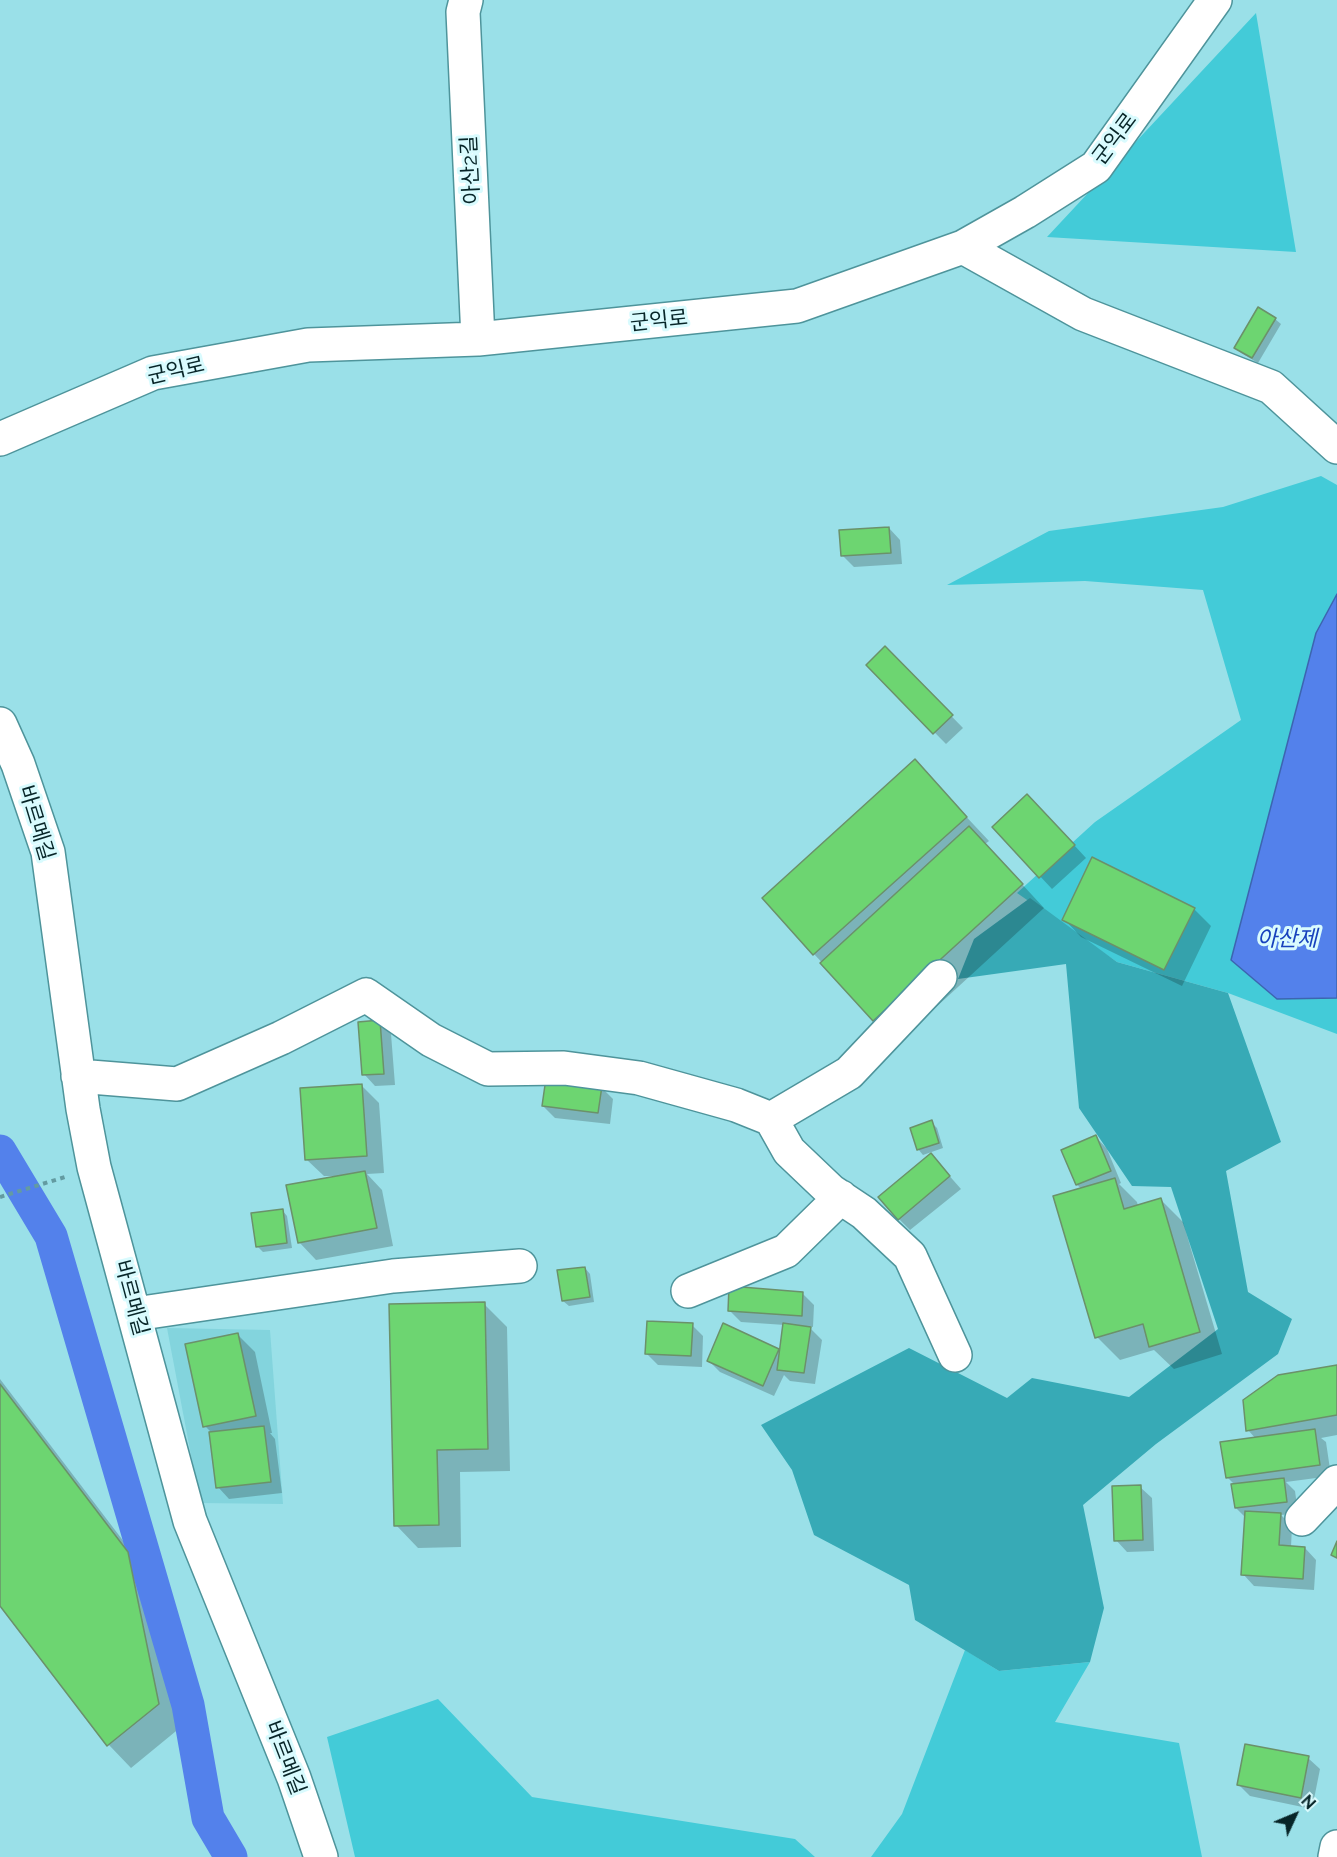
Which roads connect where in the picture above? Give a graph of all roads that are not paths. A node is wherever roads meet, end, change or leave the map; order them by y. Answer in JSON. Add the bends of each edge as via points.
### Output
{"nodes":[{"id":1,"x":466,"y":0,"type":"edge"},
{"id":2,"x":1215,"y":0,"type":"edge"},
{"id":3,"x":963,"y":247,"type":"junction"},
{"id":4,"x":478,"y":339,"type":"junction"},
{"id":5,"x":0,"y":439,"type":"edge"},
{"id":6,"x":1337,"y":447,"type":"edge"},
{"id":7,"x":0,"y":724,"type":"edge"},
{"id":8,"x":940,"y":977,"type":"dead end"},
{"id":9,"x":78,"y":1076,"type":"junction"},
{"id":10,"x":771,"y":1119,"type":"junction"},
{"id":11,"x":841,"y":1197,"type":"junction"},
{"id":12,"x":520,"y":1266,"type":"dead end"},
{"id":13,"x":688,"y":1291,"type":"dead end"},
{"id":14,"x":135,"y":1314,"type":"junction"},
{"id":15,"x":955,"y":1355,"type":"dead end"},
{"id":16,"x":1337,"y":1482,"type":"edge"},
{"id":17,"x":1302,"y":1519,"type":"dead end"},
{"id":18,"x":1337,"y":1847,"type":"edge"},
{"id":19,"x":321,"y":1857,"type":"edge"},
{"id":20,"x":1335,"y":1857,"type":"edge"}],
"edges":[{"from":1,"to":4,"type":"street","name":"아산2길","via":[[463,12]]},
{"from":2,"to":3,"type":"street","name":"군익로","via":[[1096,166]]},
{"from":3,"to":4,"type":"street","name":"군익로","via":[[797,306]]},
{"from":3,"to":6,"type":"street","via":[[1083,314],[1271,387]]},
{"from":4,"to":5,"type":"street","name":"군익로","via":[[308,345],[153,373]]},
{"from":7,"to":9,"type":"street","name":"바르메길","via":[[48,852]]},
{"from":8,"to":10,"type":"street","via":[[849,1073]]},
{"from":9,"to":10,"type":"street","via":[[177,1084],[366,995],[431,1040],[488,1069],[564,1068],[639,1078]]},
{"from":9,"to":14,"type":"street","name":"바르메길","via":[[94,1167]]},
{"from":10,"to":11,"type":"street","via":[[789,1151]]},
{"from":11,"to":13,"type":"street","via":[[786,1251]]},
{"from":11,"to":15,"type":"street","via":[[910,1256]]},
{"from":12,"to":14,"type":"street","via":[[393,1276]]},
{"from":14,"to":19,"type":"street","name":"바르메길","via":[[190,1521],[294,1778]]},
{"from":16,"to":17,"type":"street"},
{"from":18,"to":20,"type":"street"}]}
